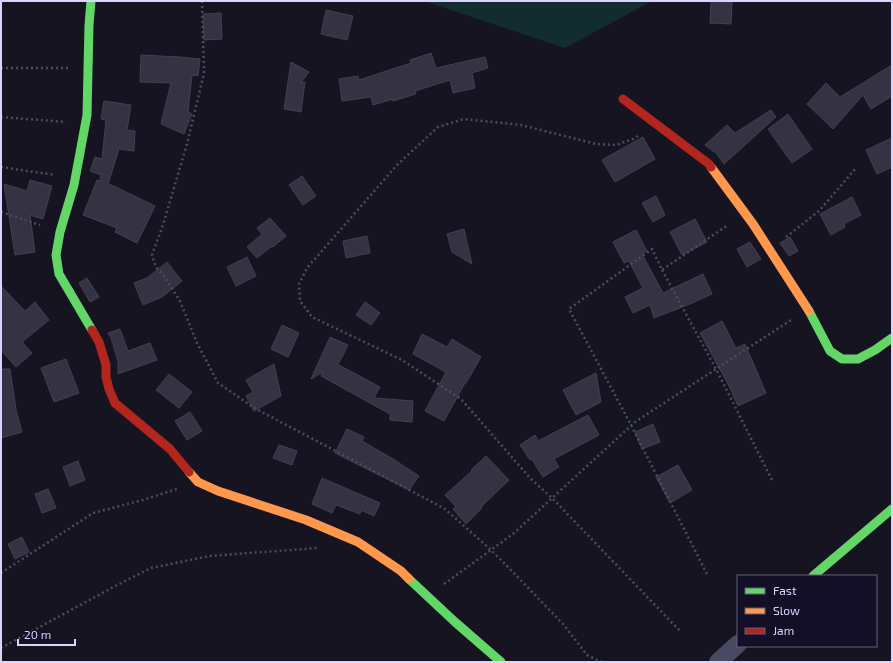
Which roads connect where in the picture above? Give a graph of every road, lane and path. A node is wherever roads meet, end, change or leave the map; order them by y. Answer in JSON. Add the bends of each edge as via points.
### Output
{"nodes":[{"id":1,"x":91,"y":1,"type":"edge"},
{"id":2,"x":202,"y":1,"type":"edge"},
{"id":3,"x":1,"y":68,"type":"edge"},
{"id":4,"x":88,"y":68,"type":"junction"},
{"id":5,"x":623,"y":99,"type":"dead end"},
{"id":6,"x":1,"y":117,"type":"edge"},
{"id":7,"x":86,"y":123,"type":"junction"},
{"id":8,"x":655,"y":124,"type":"junction"},
{"id":9,"x":1,"y":167,"type":"edge"},
{"id":10,"x":856,"y":168,"type":"dead end"},
{"id":11,"x":76,"y":179,"type":"junction"},
{"id":12,"x":1,"y":212,"type":"edge"},
{"id":13,"x":745,"y":213,"type":"junction"},
{"id":14,"x":60,"y":232,"type":"junction"},
{"id":15,"x":770,"y":250,"type":"junction"},
{"id":16,"x":662,"y":270,"type":"junction"},
{"id":17,"x":808,"y":309,"type":"junction"},
{"id":18,"x":892,"y":338,"type":"edge"},
{"id":19,"x":716,"y":369,"type":"junction"},
{"id":20,"x":631,"y":426,"type":"junction"},
{"id":21,"x":198,"y":482,"type":"junction"},
{"id":22,"x":773,"y":482,"type":"dead end"},
{"id":23,"x":552,"y":498,"type":"junction"},
{"id":24,"x":892,"y":509,"type":"edge"},
{"id":25,"x":322,"y":547,"type":"dead end"},
{"id":26,"x":491,"y":550,"type":"junction"},
{"id":27,"x":1,"y":573,"type":"edge"},
{"id":28,"x":707,"y":574,"type":"dead end"},
{"id":29,"x":814,"y":575,"type":"edge"},
{"id":30,"x":428,"y":596,"type":"junction"},
{"id":31,"x":681,"y":632,"type":"dead end"},
{"id":32,"x":737,"y":645,"type":"edge"},
{"id":33,"x":1,"y":648,"type":"edge"},
{"id":34,"x":501,"y":662,"type":"edge"},
{"id":35,"x":602,"y":662,"type":"edge"},
{"id":36,"x":718,"y":662,"type":"edge"}],
"edges":[{"from":1,"to":4,"type":"street"},
{"from":2,"to":26,"type":"path","via":[[204,73],[185,151],[152,255],[156,267],[180,301],[196,343],[218,383],[256,410],[445,509]]},
{"from":3,"to":4,"type":"path"},
{"from":4,"to":7,"type":"street"},
{"from":5,"to":8,"type":"street"},
{"from":6,"to":7,"type":"path"},
{"from":7,"to":11,"type":"street"},
{"from":8,"to":13,"type":"street","via":[[709,164]]},
{"from":8,"to":23,"type":"path","via":[[633,140],[616,145],[596,144],[521,125],[464,120],[438,127],[396,165],[307,268],[299,284],[300,301],[312,317],[402,360],[461,399],[531,479]]},
{"from":9,"to":11,"type":"path"},
{"from":10,"to":15,"type":"path","via":[[819,211]]},
{"from":11,"to":14,"type":"street"},
{"from":12,"to":14,"type":"path"},
{"from":13,"to":15,"type":"street"},
{"from":13,"to":16,"type":"path"},
{"from":14,"to":21,"type":"street","via":[[56,255],[59,274],[99,342],[106,365],[108,389],[115,403],[170,449]]},
{"from":15,"to":17,"type":"street"},
{"from":16,"to":19,"type":"path"},
{"from":16,"to":20,"type":"path","via":[[652,249],[569,309]]},
{"from":17,"to":18,"type":"street","via":[[830,351],[842,359],[858,359]]},
{"from":17,"to":19,"type":"path"},
{"from":19,"to":20,"type":"path"},
{"from":19,"to":22,"type":"path"},
{"from":20,"to":23,"type":"path"},
{"from":20,"to":28,"type":"path"},
{"from":21,"to":27,"type":"path","via":[[93,513]]},
{"from":21,"to":30,"type":"street","via":[[218,492],[306,520],[358,542],[401,570]]},
{"from":23,"to":26,"type":"path","via":[[513,534]]},
{"from":23,"to":31,"type":"path"},
{"from":24,"to":29,"type":"street"},
{"from":25,"to":33,"type":"path","via":[[209,556],[151,568]]},
{"from":26,"to":30,"type":"path"},
{"from":26,"to":35,"type":"path","via":[[563,624],[587,655]]},
{"from":30,"to":34,"type":"street"},
{"from":32,"to":36,"type":"street"}]}
